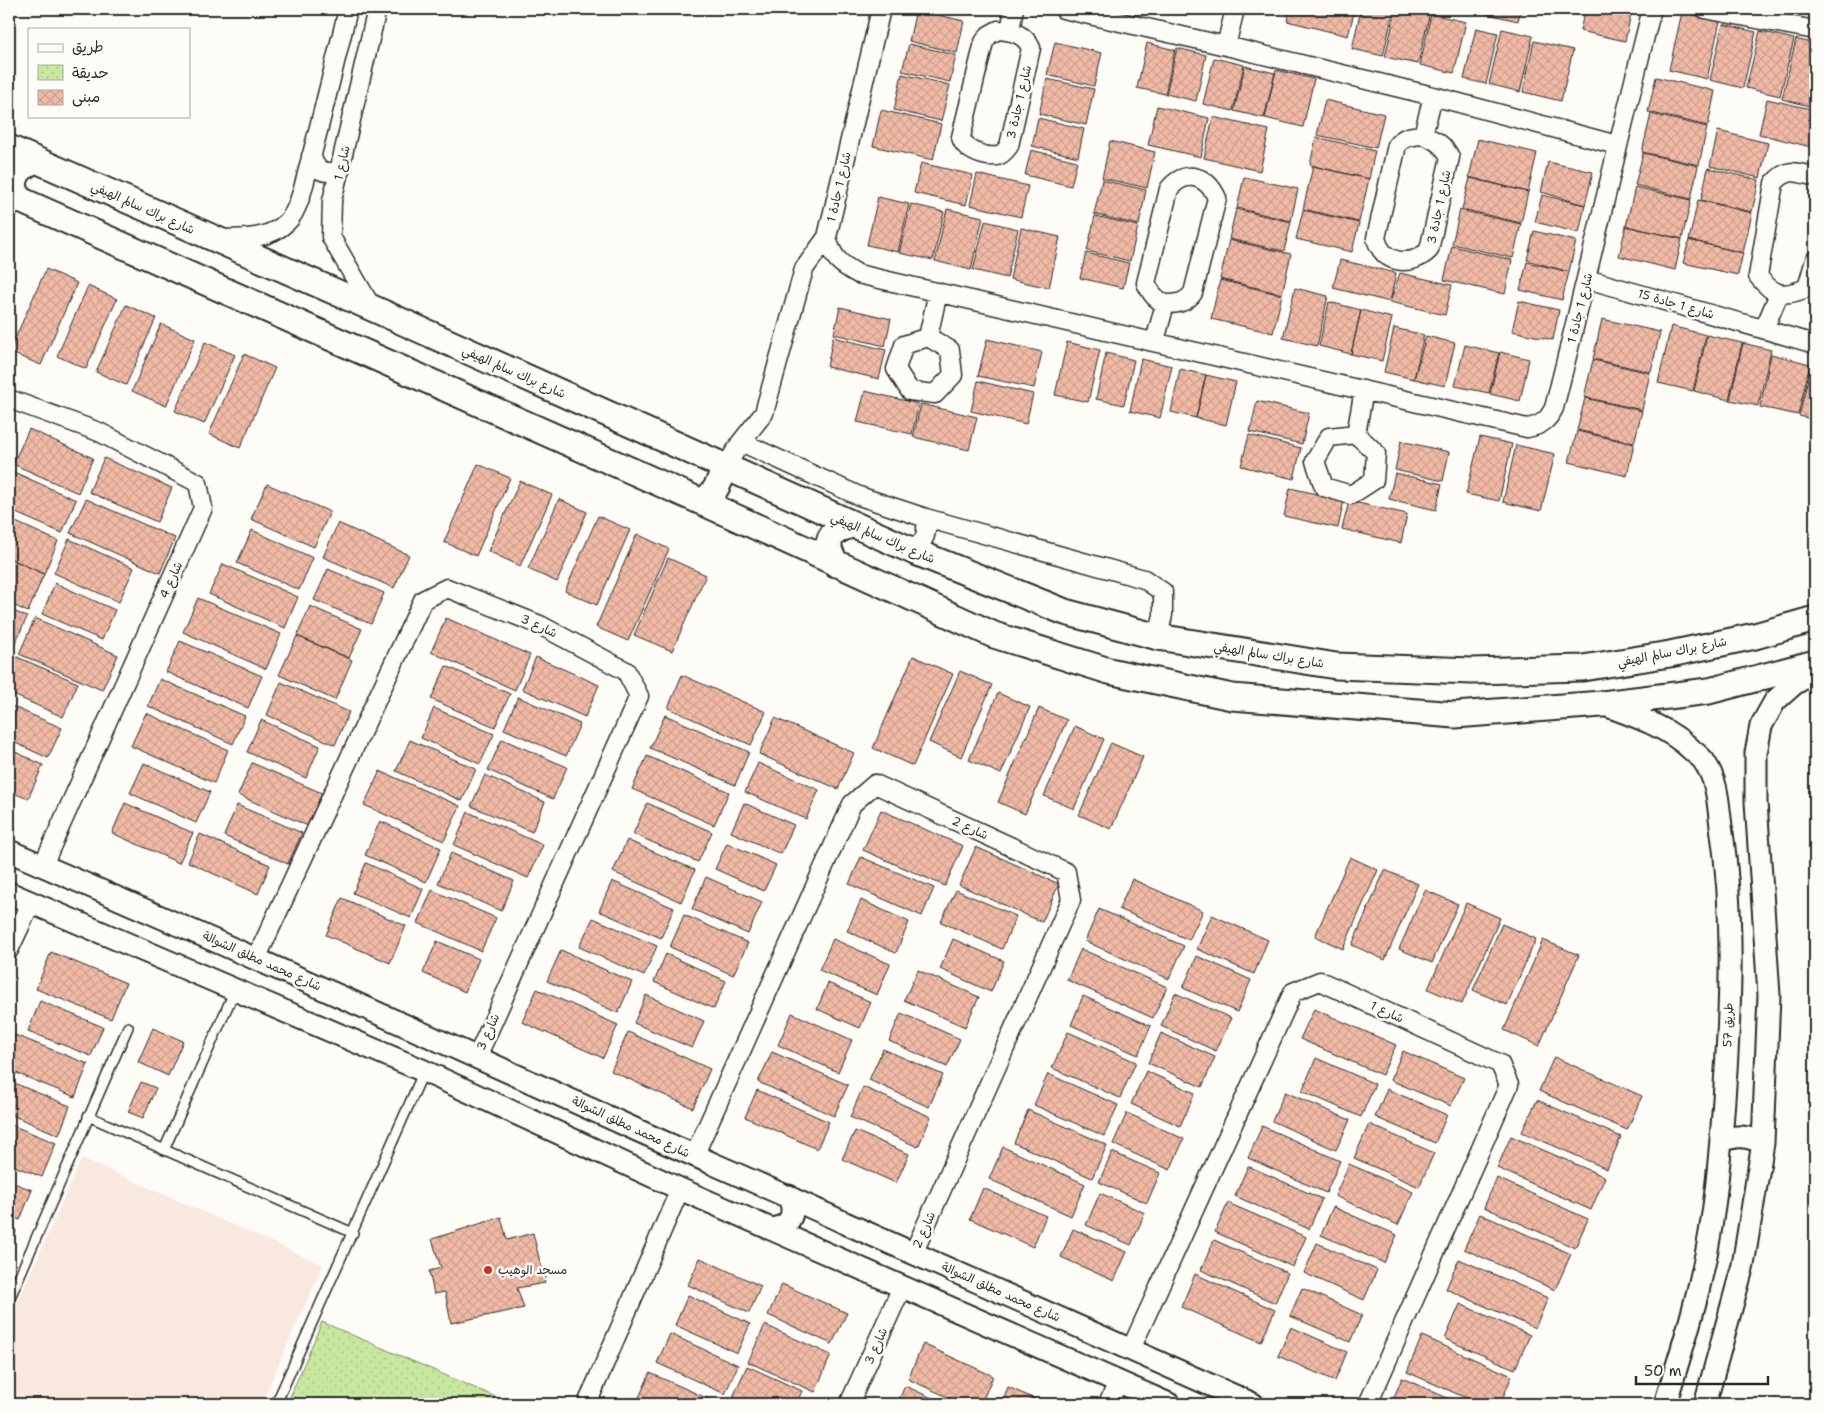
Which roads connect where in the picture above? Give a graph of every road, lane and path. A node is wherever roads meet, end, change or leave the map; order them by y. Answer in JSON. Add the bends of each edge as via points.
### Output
{"nodes":[{"id":1,"x":348,"y":9,"type":"edge"},
{"id":2,"x":377,"y":9,"type":"edge"},
{"id":3,"x":881,"y":9,"type":"edge"},
{"id":4,"x":1014,"y":9,"type":"edge"},
{"id":5,"x":1063,"y":9,"type":"edge"},
{"id":6,"x":1235,"y":9,"type":"edge"},
{"id":7,"x":1652,"y":9,"type":"edge"},
{"id":8,"x":1705,"y":9,"type":"edge"},
{"id":9,"x":1815,"y":30,"type":"edge"},
{"id":10,"x":1010,"y":31,"type":"junction"},
{"id":11,"x":1226,"y":46,"type":"junction"},
{"id":12,"x":1433,"y":96,"type":"junction"},
{"id":13,"x":1423,"y":135,"type":"junction"},
{"id":14,"x":1617,"y":145,"type":"junction"},
{"id":15,"x":9,"y":148,"type":"edge"},
{"id":16,"x":311,"y":156,"type":"junction"},
{"id":17,"x":35,"y":160,"type":"junction"},
{"id":18,"x":340,"y":171,"type":"junction"},
{"id":19,"x":1815,"y":177,"type":"edge"},
{"id":20,"x":13,"y":198,"type":"edge"},
{"id":21,"x":827,"y":237,"type":"junction"},
{"id":22,"x":212,"y":238,"type":"junction"},
{"id":23,"x":1815,"y":260,"type":"edge"},
{"id":24,"x":1588,"y":279,"type":"junction"},
{"id":25,"x":938,"y":292,"type":"junction"},
{"id":26,"x":1779,"y":294,"type":"junction"},
{"id":27,"x":1165,"y":304,"type":"junction"},
{"id":28,"x":372,"y":308,"type":"junction"},
{"id":29,"x":1764,"y":329,"type":"junction"},
{"id":30,"x":928,"y":337,"type":"dead end"},
{"id":31,"x":1155,"y":342,"type":"junction"},
{"id":32,"x":1815,"y":344,"type":"edge"},
{"id":33,"x":1364,"y":390,"type":"junction"},
{"id":34,"x":9,"y":399,"type":"edge"},
{"id":35,"x":1356,"y":434,"type":"dead end"},
{"id":36,"x":741,"y":442,"type":"junction"},
{"id":37,"x":726,"y":466,"type":"junction"},
{"id":38,"x":702,"y":502,"type":"junction"},
{"id":39,"x":926,"y":518,"type":"junction"},
{"id":40,"x":852,"y":525,"type":"junction"},
{"id":41,"x":913,"y":551,"type":"junction"},
{"id":42,"x":836,"y":564,"type":"junction"},
{"id":43,"x":1815,"y":619,"type":"edge"},
{"id":44,"x":1158,"y":637,"type":"junction"},
{"id":45,"x":1815,"y":663,"type":"edge"},
{"id":46,"x":1815,"y":671,"type":"edge"},
{"id":47,"x":1602,"y":704,"type":"junction"},
{"id":48,"x":9,"y":850,"type":"edge"},
{"id":49,"x":43,"y":865,"type":"junction"},
{"id":50,"x":9,"y":893,"type":"edge"},
{"id":51,"x":31,"y":903,"type":"junction"},
{"id":52,"x":9,"y":950,"type":"edge"},
{"id":53,"x":256,"y":959,"type":"junction"},
{"id":54,"x":235,"y":990,"type":"junction"},
{"id":55,"x":128,"y":1027,"type":"dead end"},
{"id":56,"x":477,"y":1057,"type":"junction"},
{"id":57,"x":424,"y":1071,"type":"junction"},
{"id":58,"x":88,"y":1116,"type":"junction"},
{"id":59,"x":1721,"y":1142,"type":"junction"},
{"id":60,"x":1762,"y":1143,"type":"junction"},
{"id":61,"x":164,"y":1150,"type":"junction"},
{"id":62,"x":694,"y":1156,"type":"junction"},
{"id":63,"x":680,"y":1189,"type":"junction"},
{"id":64,"x":789,"y":1196,"type":"junction"},
{"id":65,"x":845,"y":1224,"type":"junction"},
{"id":66,"x":771,"y":1229,"type":"junction"},
{"id":67,"x":353,"y":1232,"type":"junction"},
{"id":68,"x":913,"y":1254,"type":"junction"},
{"id":69,"x":831,"y":1256,"type":"junction"},
{"id":70,"x":902,"y":1287,"type":"junction"},
{"id":71,"x":9,"y":1300,"type":"edge"},
{"id":72,"x":1131,"y":1349,"type":"junction"},
{"id":73,"x":1118,"y":1382,"type":"junction"},
{"id":74,"x":276,"y":1404,"type":"edge"},
{"id":75,"x":587,"y":1404,"type":"edge"},
{"id":76,"x":849,"y":1404,"type":"edge"},
{"id":77,"x":1108,"y":1404,"type":"edge"},
{"id":78,"x":1169,"y":1404,"type":"edge"},
{"id":79,"x":1253,"y":1404,"type":"edge"},
{"id":80,"x":1368,"y":1404,"type":"edge"},
{"id":81,"x":1664,"y":1404,"type":"edge"},
{"id":82,"x":1705,"y":1404,"type":"edge"}],
"edges":[{"from":1,"to":16,"type":"street"},
{"from":2,"to":18,"type":"street","name":"شارع 1"},
{"from":3,"to":21,"type":"street","name":"شارع 1 جادة 1"},
{"from":4,"to":10,"type":"street"},
{"from":5,"to":11,"type":"street"},
{"from":6,"to":11,"type":"street"},
{"from":7,"to":14,"type":"street","name":"شارع 1 جادة 1"},
{"from":8,"to":9,"type":"street"},
{"from":10,"to":10,"type":"street","name":"شارع 1 جادة 3","via":[[998,30],[984,42],[961,137],[968,150],[981,154],[997,156],[1009,146],[1031,48],[1028,41]]},
{"from":11,"to":12,"type":"street"},
{"from":12,"to":13,"type":"street"},
{"from":12,"to":14,"type":"street"},
{"from":13,"to":13,"type":"street","name":"شارع 1 جادة 3","via":[[1402,139],[1397,146],[1376,238],[1384,255],[1398,260],[1412,261],[1429,250],[1450,157],[1437,141]]},
{"from":14,"to":24,"type":"street","name":"شارع 1 جادة 1"},
{"from":15,"to":17,"type":"main road","name":"شارع براك سالم الهيفي"},
{"from":16,"to":18,"type":"street","via":[[316,168],[325,173]]},
{"from":16,"to":22,"type":"street","via":[[300,199],[288,222],[269,234]]},
{"from":17,"to":20,"type":"main road","via":[[23,166],[15,177]]},
{"from":17,"to":22,"type":"main road","name":"شارع براك سالم الهيفي"},
{"from":18,"to":28,"type":"street","name":"شارع 1","via":[[332,201],[331,237]]},
{"from":19,"to":26,"type":"street","via":[[1791,171],[1774,183],[1758,276]]},
{"from":20,"to":38,"type":"main road"},
{"from":21,"to":25,"type":"street","name":"شارع 1 جادة 1","via":[[836,259],[858,274]]},
{"from":21,"to":36,"type":"street","via":[[804,269],[764,413]]},
{"from":22,"to":28,"type":"main road","name":"شارع براك سالم الهيفي"},
{"from":23,"to":26,"type":"street","via":[[1807,288]]},
{"from":24,"to":29,"type":"street","name":"شارع 1 جادة 15"},
{"from":24,"to":33,"type":"street","name":"شارع 1 جادة 1","via":[[1554,408],[1544,422],[1536,426],[1527,428]]},
{"from":25,"to":30,"type":"street"},
{"from":25,"to":31,"type":"street","name":"شارع 1 جادة 1"},
{"from":26,"to":29,"type":"street"},
{"from":27,"to":27,"type":"street","via":[[1156,300],[1146,283],[1169,189],[1182,178],[1194,177],[1213,188],[1217,198],[1192,293],[1188,300]]},
{"from":27,"to":31,"type":"street"},
{"from":28,"to":37,"type":"main road","name":"شارع براك سالم الهيفي"},
{"from":29,"to":32,"type":"street","name":"شارع 1 جادة 15"},
{"from":31,"to":33,"type":"street","name":"شارع 1 جادة 1"},
{"from":33,"to":35,"type":"street"},
{"from":34,"to":49,"type":"street","name":"شارع 4","via":[[100,432],[198,483],[203,508]]},
{"from":36,"to":37,"type":"street"},
{"from":36,"to":39,"type":"street","via":[[859,496]]},
{"from":37,"to":38,"type":"main road","via":[[712,496]]},
{"from":37,"to":40,"type":"main road","name":"شارع براك سالم الهيفي"},
{"from":38,"to":42,"type":"main road"},
{"from":39,"to":41,"type":"street","via":[[924,541]]},
{"from":39,"to":44,"type":"street","via":[[1144,579],[1163,592],[1163,615]]},
{"from":40,"to":41,"type":"main road","name":"شارع براك سالم الهيفي"},
{"from":40,"to":42,"type":"main road","via":[[839,528],[830,538],[829,552]]},
{"from":41,"to":44,"type":"main road","name":"شارع براك سالم الهيفي","via":[[1065,612]]},
{"from":42,"to":47,"type":"main road","via":[[994,635],[1109,671],[1232,697],[1455,715]]},
{"from":43,"to":44,"type":"main road","name":"شارع براك سالم الهيفي","via":[[1670,654],[1564,669],[1472,671],[1336,666]]},
{"from":45,"to":47,"type":"main road","via":[[1709,691]]},
{"from":46,"to":60,"type":"street","via":[[1776,701],[1761,726],[1756,753],[1756,802],[1769,995]]},
{"from":47,"to":59,"type":"street","name":"طريق 57","via":[[1650,722],[1687,744],[1705,762],[1716,788],[1727,861],[1731,939],[1728,1051]]},
{"from":48,"to":49,"type":"street","name":"شارع محمد مطلق الشوالة"},
{"from":49,"to":53,"type":"street","name":"شارع محمد مطلق الشوالة"},
{"from":50,"to":51,"type":"street"},
{"from":51,"to":52,"type":"street"},
{"from":51,"to":54,"type":"street"},
{"from":53,"to":56,"type":"street","name":"شارع محمد مطلق الشوالة"},
{"from":53,"to":56,"type":"street","name":"شارع 3","via":[[423,600],[447,588],[540,625],[626,671],[639,696]]},
{"from":54,"to":57,"type":"street"},
{"from":54,"to":61,"type":"lane"},
{"from":55,"to":58,"type":"lane"},
{"from":56,"to":62,"type":"street","name":"شارع محمد مطلق الشوالة"},
{"from":57,"to":63,"type":"street"},
{"from":57,"to":67,"type":"lane"},
{"from":58,"to":61,"type":"lane"},
{"from":58,"to":71,"type":"lane"},
{"from":59,"to":60,"type":"street","via":[[1740,1136]]},
{"from":59,"to":81,"type":"street","name":"طريق 57","via":[[1712,1221],[1700,1284]]},
{"from":60,"to":82,"type":"street","via":[[1743,1265]]},
{"from":61,"to":67,"type":"lane"},
{"from":62,"to":64,"type":"street","name":"شارع محمد مطلق الشوالة"},
{"from":62,"to":68,"type":"street","name":"شارع 2","via":[[852,804],[876,784],[1066,872],[1072,900]]},
{"from":63,"to":66,"type":"street"},
{"from":63,"to":75,"type":"street"},
{"from":64,"to":65,"type":"street","name":"شارع محمد مطلق الشوالة"},
{"from":64,"to":66,"type":"street","via":[[791,1218],[783,1226]]},
{"from":65,"to":68,"type":"street","name":"شارع محمد مطلق الشوالة"},
{"from":65,"to":69,"type":"street","via":[[830,1224],[822,1233],[820,1243]]},
{"from":66,"to":69,"type":"street"},
{"from":67,"to":74,"type":"lane"},
{"from":68,"to":72,"type":"street","name":"شارع محمد مطلق الشوالة"},
{"from":69,"to":70,"type":"street"},
{"from":70,"to":73,"type":"street"},
{"from":70,"to":76,"type":"street","name":"شارع 3"},
{"from":72,"to":79,"type":"street","name":"شارع محمد مطلق الشوالة"},
{"from":72,"to":80,"type":"street","name":"شارع 1","via":[[1293,992],[1320,981],[1500,1064],[1508,1085]]},
{"from":73,"to":77,"type":"street"},
{"from":73,"to":78,"type":"street"}]}
